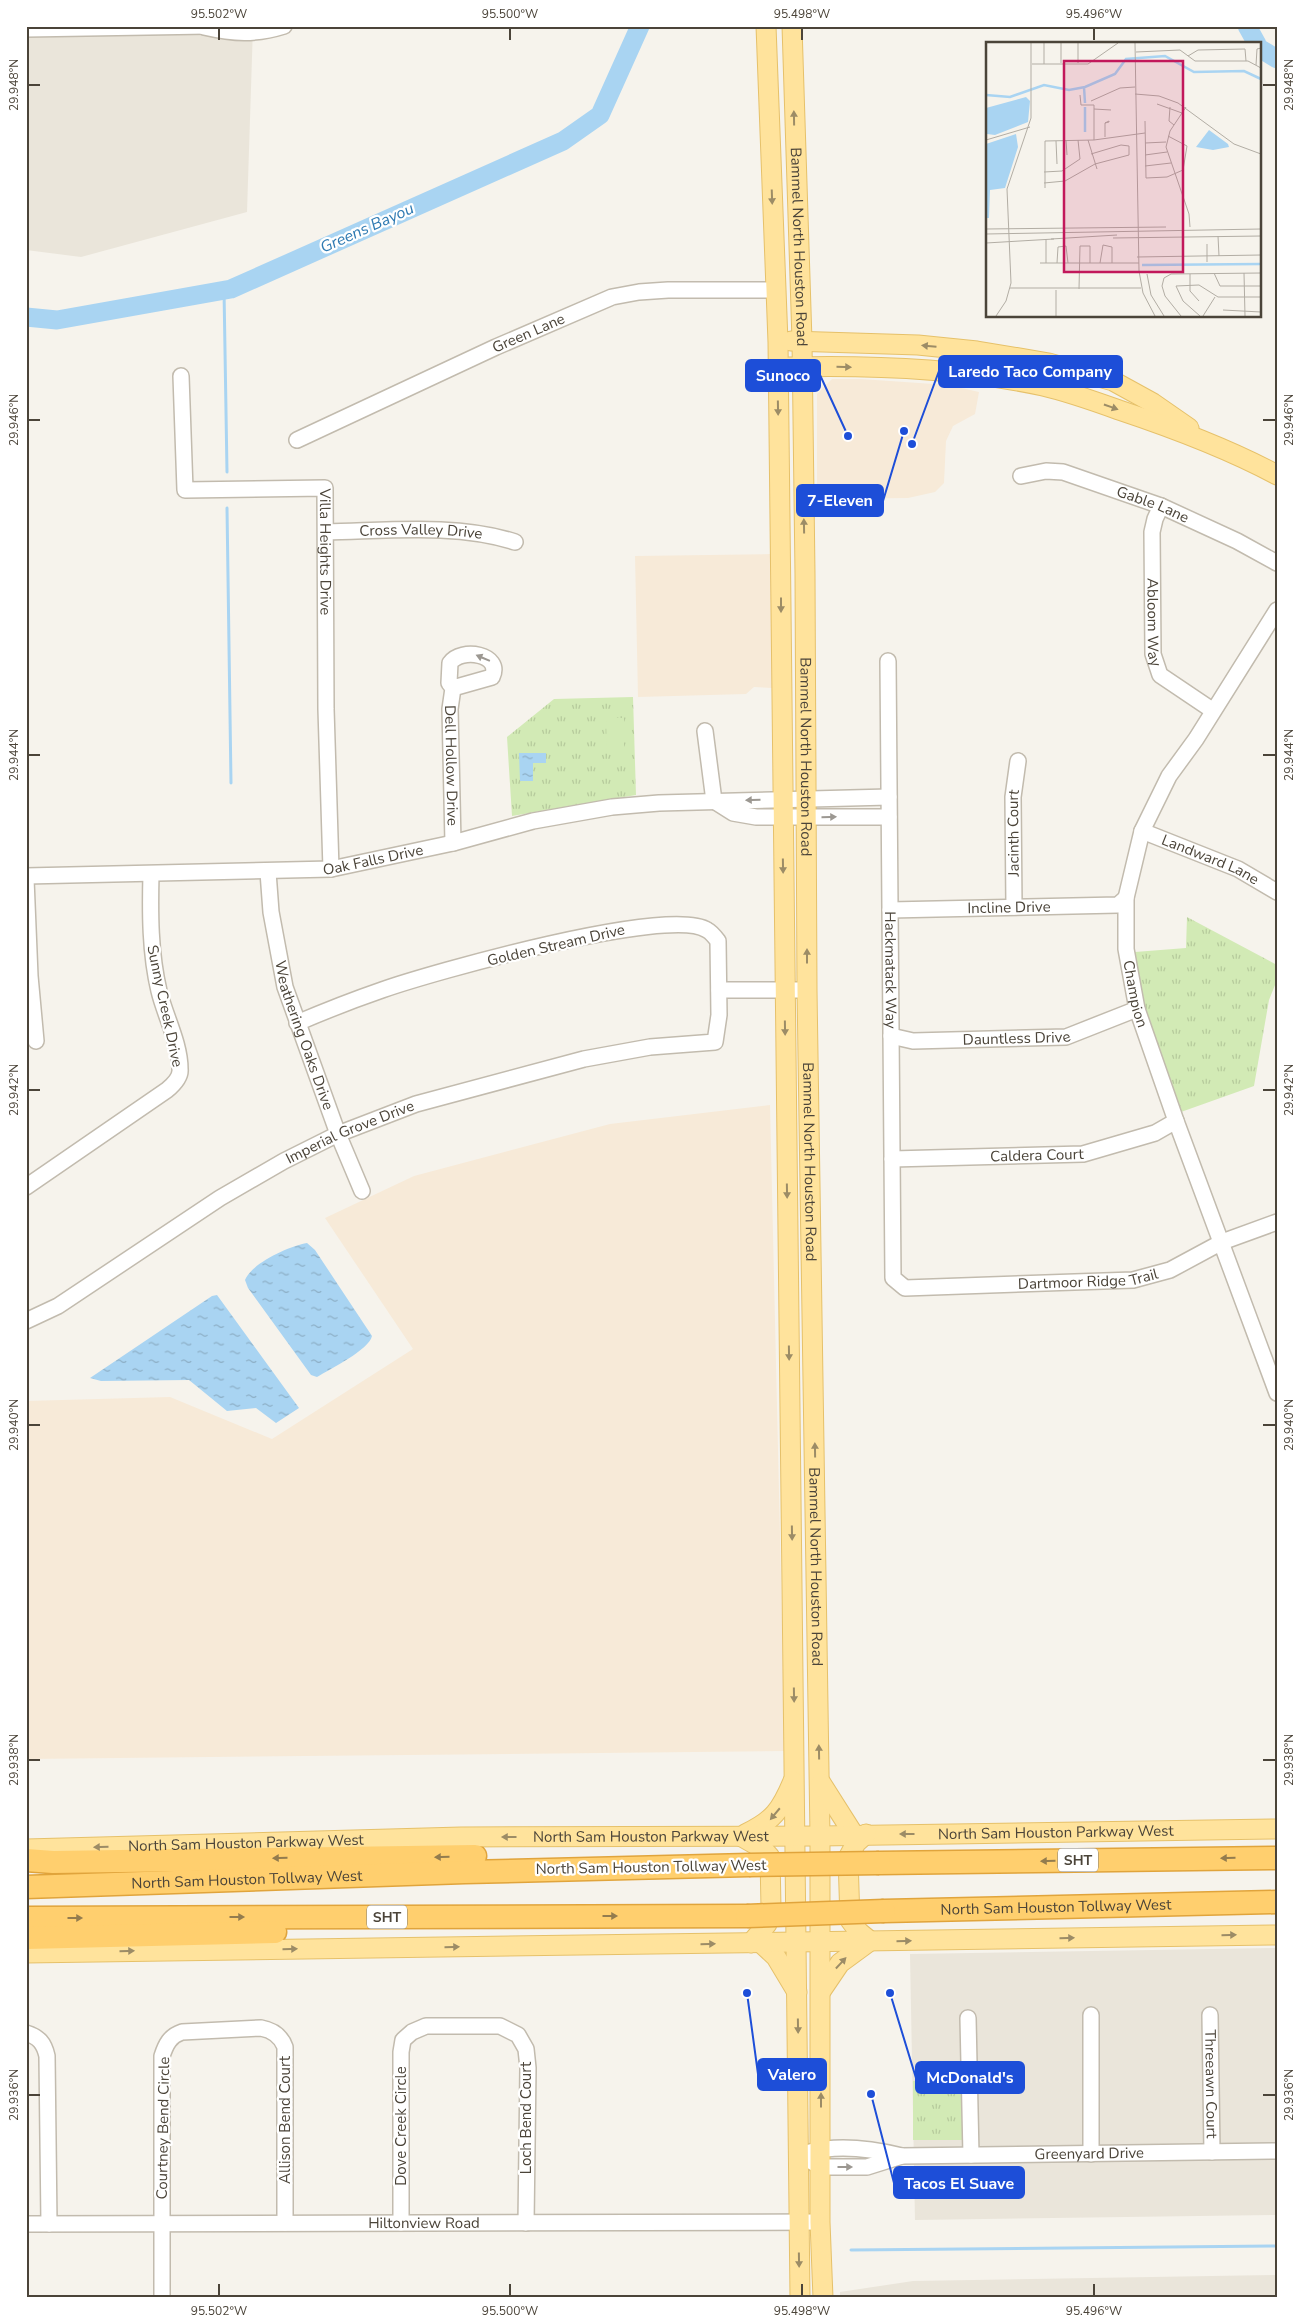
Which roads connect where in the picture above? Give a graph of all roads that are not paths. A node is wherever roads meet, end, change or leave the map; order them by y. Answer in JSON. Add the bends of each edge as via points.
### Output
{"nodes":[{"id":1,"x":284,"y":26,"type":"edge"},
{"id":2,"x":766,"y":26,"type":"edge"},
{"id":3,"x":792,"y":26,"type":"edge"},
{"id":4,"x":154,"y":27,"type":"edge"},
{"id":5,"x":206,"y":27,"type":"edge"},
{"id":6,"x":26,"y":29,"type":"edge"},
{"id":7,"x":770,"y":160,"type":"junction"},
{"id":8,"x":795,"y":160,"type":"junction"},
{"id":9,"x":775,"y":290,"type":"junction"},
{"id":10,"x":802,"y":341,"type":"junction"},
{"id":11,"x":778,"y":342,"type":"junction"},
{"id":12,"x":978,"y":351,"type":"junction"},
{"id":13,"x":802,"y":366,"type":"junction"},
{"id":14,"x":778,"y":367,"type":"junction"},
{"id":15,"x":972,"y":374,"type":"junction"},
{"id":16,"x":181,"y":376,"type":"dead end"},
{"id":17,"x":297,"y":440,"type":"dead end"},
{"id":18,"x":1209,"y":443,"type":"junction"},
{"id":19,"x":1277,"y":475,"type":"edge"},
{"id":20,"x":1021,"y":476,"type":"dead end"},
{"id":21,"x":1161,"y":506,"type":"junction"},
{"id":22,"x":326,"y":532,"type":"junction"},
{"id":23,"x":515,"y":542,"type":"dead end"},
{"id":24,"x":1277,"y":563,"type":"edge"},
{"id":25,"x":805,"y":574,"type":"junction"},
{"id":26,"x":781,"y":575,"type":"junction"},
{"id":27,"x":1277,"y":610,"type":"edge"},
{"id":28,"x":888,"y":661,"type":"dead end"},
{"id":29,"x":453,"y":688,"type":"dead end"},
{"id":30,"x":1212,"y":710,"type":"junction"},
{"id":31,"x":705,"y":731,"type":"dead end"},
{"id":32,"x":1018,"y":761,"type":"dead end"},
{"id":33,"x":889,"y":796,"type":"junction"},
{"id":34,"x":782,"y":798,"type":"junction"},
{"id":35,"x":808,"y":798,"type":"junction"},
{"id":36,"x":714,"y":801,"type":"junction"},
{"id":37,"x":782,"y":817,"type":"junction"},
{"id":38,"x":808,"y":817,"type":"junction"},
{"id":39,"x":889,"y":818,"type":"junction"},
{"id":40,"x":1142,"y":831,"type":"junction"},
{"id":41,"x":454,"y":843,"type":"junction"},
{"id":42,"x":331,"y":869,"type":"junction"},
{"id":43,"x":268,"y":872,"type":"junction"},
{"id":44,"x":151,"y":874,"type":"junction"},
{"id":45,"x":26,"y":878,"type":"edge"},
{"id":46,"x":1277,"y":892,"type":"edge"},
{"id":47,"x":1126,"y":898,"type":"junction"},
{"id":48,"x":1014,"y":907,"type":"junction"},
{"id":49,"x":890,"y":910,"type":"junction"},
{"id":50,"x":719,"y":990,"type":"junction"},
{"id":51,"x":784,"y":990,"type":"junction"},
{"id":52,"x":807,"y":990,"type":"junction"},
{"id":53,"x":1137,"y":1009,"type":"junction"},
{"id":54,"x":297,"y":1023,"type":"junction"},
{"id":55,"x":891,"y":1036,"type":"junction"},
{"id":56,"x":36,"y":1041,"type":"dead end"},
{"id":57,"x":715,"y":1042,"type":"joint"},
{"id":58,"x":1176,"y":1122,"type":"junction"},
{"id":59,"x":338,"y":1134,"type":"junction"},
{"id":60,"x":892,"y":1159,"type":"junction"},
{"id":61,"x":26,"y":1186,"type":"edge"},
{"id":62,"x":362,"y":1192,"type":"dead end"},
{"id":63,"x":1277,"y":1222,"type":"edge"},
{"id":64,"x":1222,"y":1242,"type":"junction"},
{"id":65,"x":893,"y":1278,"type":"joint"},
{"id":66,"x":788,"y":1283,"type":"junction"},
{"id":67,"x":812,"y":1284,"type":"junction"},
{"id":68,"x":26,"y":1321,"type":"edge"},
{"id":69,"x":1270,"y":1353,"type":"edge"},
{"id":70,"x":1277,"y":1392,"type":"edge"},
{"id":71,"x":791,"y":1484,"type":"junction"},
{"id":72,"x":815,"y":1484,"type":"junction"},
{"id":73,"x":795,"y":1778,"type":"junction"},
{"id":74,"x":819,"y":1781,"type":"junction"},
{"id":75,"x":1277,"y":1829,"type":"edge"},
{"id":76,"x":860,"y":1834,"type":"junction"},
{"id":77,"x":741,"y":1836,"type":"junction"},
{"id":78,"x":796,"y":1836,"type":"junction"},
{"id":79,"x":820,"y":1836,"type":"junction"},
{"id":80,"x":26,"y":1849,"type":"edge"},
{"id":81,"x":1277,"y":1858,"type":"edge"},
{"id":82,"x":26,"y":1860,"type":"edge"},
{"id":83,"x":701,"y":1865,"type":"junction"},
{"id":84,"x":26,"y":1887,"type":"edge"},
{"id":85,"x":1277,"y":1902,"type":"edge"},
{"id":86,"x":578,"y":1916,"type":"junction"},
{"id":87,"x":26,"y":1918,"type":"edge"},
{"id":88,"x":1277,"y":1935,"type":"edge"},
{"id":89,"x":26,"y":1938,"type":"edge"},
{"id":90,"x":870,"y":1941,"type":"junction"},
{"id":91,"x":797,"y":1942,"type":"junction"},
{"id":92,"x":820,"y":1942,"type":"junction"},
{"id":93,"x":756,"y":1943,"type":"junction"},
{"id":94,"x":26,"y":1953,"type":"edge"},
{"id":95,"x":797,"y":1992,"type":"junction"},
{"id":96,"x":821,"y":1992,"type":"junction"},
{"id":97,"x":1210,"y":2015,"type":"dead end"},
{"id":98,"x":1091,"y":2016,"type":"dead end"},
{"id":99,"x":968,"y":2018,"type":"dead end"},
{"id":100,"x":412,"y":2032,"type":"joint"},
{"id":101,"x":26,"y":2033,"type":"edge"},
{"id":102,"x":174,"y":2035,"type":"joint"},
{"id":103,"x":1277,"y":2151,"type":"edge"},
{"id":104,"x":1212,"y":2152,"type":"junction"},
{"id":105,"x":1091,"y":2154,"type":"junction"},
{"id":106,"x":799,"y":2156,"type":"junction"},
{"id":107,"x":971,"y":2156,"type":"junction"},
{"id":108,"x":821,"y":2158,"type":"junction"},
{"id":109,"x":799,"y":2222,"type":"junction"},
{"id":110,"x":820,"y":2222,"type":"junction"},
{"id":111,"x":401,"y":2223,"type":"junction"},
{"id":112,"x":526,"y":2223,"type":"junction"},
{"id":113,"x":26,"y":2224,"type":"edge"},
{"id":114,"x":49,"y":2224,"type":"junction"},
{"id":115,"x":162,"y":2224,"type":"junction"},
{"id":116,"x":285,"y":2224,"type":"junction"},
{"id":117,"x":162,"y":2298,"type":"edge"},
{"id":118,"x":800,"y":2298,"type":"edge"},
{"id":119,"x":823,"y":2298,"type":"edge"}],
"edges":[{"from":1,"to":5,"type":"street","via":[[233,34]]},
{"from":2,"to":7,"type":"main road","name":"Bammel North Houston Road"},
{"from":8,"to":3,"type":"main road","name":"Bammel North Houston Road","one_way":true},
{"from":4,"to":5,"type":"street"},
{"from":4,"to":6,"type":"street"},
{"from":7,"to":8,"type":"main road"},
{"from":7,"to":9,"type":"main road","name":"Bammel North Houston Road","one_way":true},
{"from":8,"to":10,"type":"main road","name":"Bammel North Houston Road"},
{"from":9,"to":11,"type":"main road","name":"Bammel North Houston Road"},
{"from":9,"to":17,"type":"street","name":"Green Lane","via":[[668,290],[612,297]]},
{"from":10,"to":11,"type":"main road"},
{"from":12,"to":10,"type":"main road","one_way":true,"via":[[918,345]]},
{"from":10,"to":13,"type":"main road","name":"Bammel North Houston Road"},
{"from":11,"to":14,"type":"main road","name":"Bammel North Houston Road"},
{"from":12,"to":15,"type":"main road"},
{"from":12,"to":18,"type":"main road","via":[[1049,362],[1113,381],[1153,403]]},
{"from":13,"to":14,"type":"main road"},
{"from":13,"to":15,"type":"main road","one_way":true},
{"from":25,"to":13,"type":"main road","name":"Bammel North Houston Road","one_way":true},
{"from":14,"to":26,"type":"main road","name":"Bammel North Houston Road","one_way":true},
{"from":15,"to":18,"type":"main road","one_way":true,"via":[[1072,394]]},
{"from":16,"to":22,"type":"street","name":"Villa Heights Drive","via":[[185,490],[325,488]]},
{"from":18,"to":19,"type":"main road"},
{"from":20,"to":21,"type":"street","name":"Gable Lane","via":[[1046,470],[1063,472]]},
{"from":21,"to":24,"type":"street","name":"Gable Lane"},
{"from":21,"to":30,"type":"street","name":"Abloom Way","via":[[1152,532],[1152,654],[1155,666],[1160,675]]},
{"from":22,"to":23,"type":"street","name":"Cross Valley Drive","via":[[450,531],[483,533]]},
{"from":22,"to":42,"type":"street","name":"Villa Heights Drive","via":[[326,709]]},
{"from":25,"to":26,"type":"main road"},
{"from":25,"to":35,"type":"main road","name":"Bammel North Houston Road"},
{"from":26,"to":34,"type":"main road","name":"Bammel North Houston Road","one_way":true},
{"from":27,"to":30,"type":"street","name":"Champion"},
{"from":28,"to":33,"type":"street","name":"Hackmatack Way"},
{"from":29,"to":41,"type":"street","name":"Dell Hollow Drive","via":[[450,709]]},
{"from":30,"to":40,"type":"street","name":"Champion","via":[[1169,776]]},
{"from":31,"to":36,"type":"street"},
{"from":32,"to":48,"type":"street","name":"Jacinth Court","via":[[1013,797]]},
{"from":33,"to":35,"type":"street","name":"Oak Falls Drive"},
{"from":33,"to":39,"type":"street","name":"Hackmatack Way"},
{"from":34,"to":35,"type":"street","name":"Oak Falls Drive"},
{"from":34,"to":36,"type":"street","name":"Oak Falls Drive","one_way":true},
{"from":34,"to":37,"type":"main road","name":"Bammel North Houston Road"},
{"from":35,"to":38,"type":"main road","name":"Bammel North Houston Road"},
{"from":36,"to":37,"type":"street","via":[[733,813]]},
{"from":36,"to":41,"type":"street","name":"Oak Falls Drive","via":[[659,802],[573,813]]},
{"from":37,"to":38,"type":"street"},
{"from":37,"to":51,"type":"main road","name":"Bammel North Houston Road","one_way":true},
{"from":38,"to":39,"type":"street","one_way":true},
{"from":52,"to":38,"type":"main road","name":"Bammel North Houston Road","one_way":true},
{"from":39,"to":49,"type":"street","name":"Hackmatack Way"},
{"from":40,"to":46,"type":"street","name":"Landward Lane","via":[[1238,869]]},
{"from":40,"to":47,"type":"street","name":"Champion"},
{"from":41,"to":42,"type":"street","name":"Oak Falls Drive"},
{"from":42,"to":43,"type":"street","name":"Oak Falls Drive"},
{"from":43,"to":44,"type":"street","name":"Oak Falls Drive"},
{"from":43,"to":54,"type":"street","name":"Weathering Oaks Drive","via":[[278,955]]},
{"from":44,"to":45,"type":"street","name":"Oak Falls Drive"},
{"from":44,"to":61,"type":"street","name":"Sunny Creek Drive","via":[[154,962],[181,1071],[173,1085]]},
{"from":45,"to":56,"type":"street"},
{"from":47,"to":48,"type":"street","name":"Incline Drive","via":[[1118,905]]},
{"from":47,"to":53,"type":"street","name":"Champion","via":[[1126,949]]},
{"from":48,"to":49,"type":"street","name":"Incline Drive"},
{"from":49,"to":55,"type":"street","name":"Hackmatack Way"},
{"from":50,"to":51,"type":"street"},
{"from":50,"to":54,"type":"street","name":"Golden Stream Drive","via":[[718,941],[707,930],[690,925],[636,926],[407,982]]},
{"from":50,"to":57,"type":"street","name":"Golden Stream Drive"},
{"from":51,"to":52,"type":"street"},
{"from":51,"to":66,"type":"main road","name":"Bammel North Houston Road","one_way":true},
{"from":52,"to":67,"type":"main road","name":"Bammel North Houston Road"},
{"from":53,"to":55,"type":"street","name":"Dauntless Drive","via":[[1066,1037],[913,1041]]},
{"from":53,"to":58,"type":"street","name":"Champion"},
{"from":54,"to":59,"type":"street","name":"Weathering Oaks Drive"},
{"from":55,"to":60,"type":"street","name":"Hackmatack Way"},
{"from":57,"to":59,"type":"street","name":"Imperial Grove Drive","via":[[650,1048],[584,1060],[416,1104]]},
{"from":58,"to":60,"type":"street","name":"Caldera Court","via":[[1155,1133],[1083,1154]]},
{"from":58,"to":64,"type":"street","name":"Champion"},
{"from":59,"to":62,"type":"street","name":"Weathering Oaks Drive"},
{"from":59,"to":68,"type":"street","name":"Imperial Grove Drive","via":[[226,1194],[51,1310]]},
{"from":60,"to":65,"type":"street","name":"Hackmatack Way"},
{"from":63,"to":64,"type":"street","name":"Dartmoor Ridge Trail"},
{"from":64,"to":65,"type":"street","name":"Dartmoor Ridge Trail","via":[[1170,1270],[1133,1280],[905,1288]]},
{"from":64,"to":69,"type":"street","name":"Champion"},
{"from":66,"to":67,"type":"main road"},
{"from":66,"to":71,"type":"main road","name":"Bammel North Houston Road","one_way":true},
{"from":72,"to":67,"type":"main road","name":"Bammel North Houston Road","one_way":true},
{"from":69,"to":70,"type":"street","name":"Champion"},
{"from":71,"to":72,"type":"main road"},
{"from":71,"to":73,"type":"main road","name":"Bammel North Houston Road","one_way":true},
{"from":74,"to":72,"type":"main road","name":"Bammel North Houston Road","one_way":true},
{"from":73,"to":77,"type":"main road","one_way":true,"via":[[774,1816],[764,1825]]},
{"from":73,"to":78,"type":"main road","name":"Bammel North Houston Road"},
{"from":74,"to":76,"type":"main road"},
{"from":74,"to":79,"type":"main road","name":"Bammel North Houston Road"},
{"from":75,"to":76,"type":"main road","name":"North Sam Houston Parkway West","one_way":true},
{"from":76,"to":79,"type":"main road","name":"North Sam Houston Parkway West"},
{"from":76,"to":90,"type":"main road","via":[[848,1858],[850,1920]]},
{"from":77,"to":78,"type":"main road","name":"North Sam Houston Parkway West"},
{"from":77,"to":80,"type":"main road","name":"North Sam Houston Parkway West","one_way":true,"via":[[462,1837]]},
{"from":77,"to":93,"type":"main road","via":[[770,1857],[771,1908],[767,1924]]},
{"from":78,"to":79,"type":"main road","name":"North Sam Houston Parkway West"},
{"from":78,"to":91,"type":"main road","name":"Bammel North Houston Road"},
{"from":79,"to":92,"type":"main road","name":"Bammel North Houston Road"},
{"from":81,"to":83,"type":"highway","name":"North Sam Houston Tollway West","number":"SHT","one_way":true,"bridge":true},
{"from":83,"to":82,"type":"highway","one_way":true,"via":[[516,1856]]},
{"from":83,"to":84,"type":"highway","name":"North Sam Houston Tollway West","number":"SHT"},
{"from":86,"to":85,"type":"highway","name":"North Sam Houston Tollway West","number":"SHT","one_way":true,"bridge":true,"via":[[747,1916]]},
{"from":87,"to":86,"type":"highway","name":"North Sam Houston Tollway West","number":"SHT","one_way":true},
{"from":86,"to":89,"type":"highway","via":[[428,1927]]},
{"from":90,"to":88,"type":"main road","one_way":true},
{"from":90,"to":92,"type":"main road"},
{"from":96,"to":90,"type":"main road","one_way":true,"via":[[840,1963]]},
{"from":91,"to":92,"type":"main road"},
{"from":91,"to":93,"type":"main road"},
{"from":91,"to":95,"type":"main road","name":"Bammel North Houston Road"},
{"from":92,"to":96,"type":"main road","name":"Bammel North Houston Road"},
{"from":94,"to":93,"type":"main road","one_way":true},
{"from":93,"to":95,"type":"main road","via":[[776,1958]]},
{"from":95,"to":106,"type":"main road","name":"Bammel North Houston Road","one_way":true},
{"from":108,"to":96,"type":"main road","name":"Bammel North Houston Road","one_way":true},
{"from":97,"to":104,"type":"street","name":"Threeawn Court"},
{"from":98,"to":105,"type":"street"},
{"from":99,"to":107,"type":"street"},
{"from":100,"to":111,"type":"street","name":"Dove Creek Circle","via":[[403,2040],[401,2052]]},
{"from":100,"to":112,"type":"street","name":"Loch Bend Court","via":[[426,2026],[500,2026],[518,2035],[526,2049],[528,2068]]},
{"from":101,"to":114,"type":"street","via":[[37,2036],[47,2056]]},
{"from":102,"to":115,"type":"street","name":"Courtney Bend Circle","via":[[162,2056]]},
{"from":102,"to":116,"type":"street","name":"Allison Bend Court","via":[[261,2028],[282,2039],[285,2047]]},
{"from":103,"to":104,"type":"street","name":"Greenyard Drive"},
{"from":104,"to":105,"type":"street","name":"Greenyard Drive"},
{"from":105,"to":107,"type":"street","name":"Greenyard Drive"},
{"from":106,"to":108,"type":"street","name":"Greenyard Drive"},
{"from":106,"to":109,"type":"main road","name":"Bammel North Houston Road"},
{"from":107,"to":108,"type":"street","name":"Greenyard Drive","via":[[902,2156],[867,2167]]},
{"from":108,"to":110,"type":"main road","name":"Bammel North Houston Road"},
{"from":109,"to":110,"type":"street","name":"Hiltonview Road"},
{"from":109,"to":112,"type":"street","name":"Hiltonview Road"},
{"from":109,"to":118,"type":"main road","name":"Bammel North Houston Road","one_way":true},
{"from":110,"to":119,"type":"main road","name":"Bammel North Houston Road"},
{"from":111,"to":112,"type":"street","name":"Hiltonview Road"},
{"from":111,"to":116,"type":"street","name":"Hiltonview Road"},
{"from":113,"to":114,"type":"street","name":"Hiltonview Road"},
{"from":114,"to":115,"type":"street","name":"Hiltonview Road"},
{"from":115,"to":116,"type":"street","name":"Hiltonview Road"},
{"from":115,"to":117,"type":"street","name":"Courtney Bend Circle"}]}
